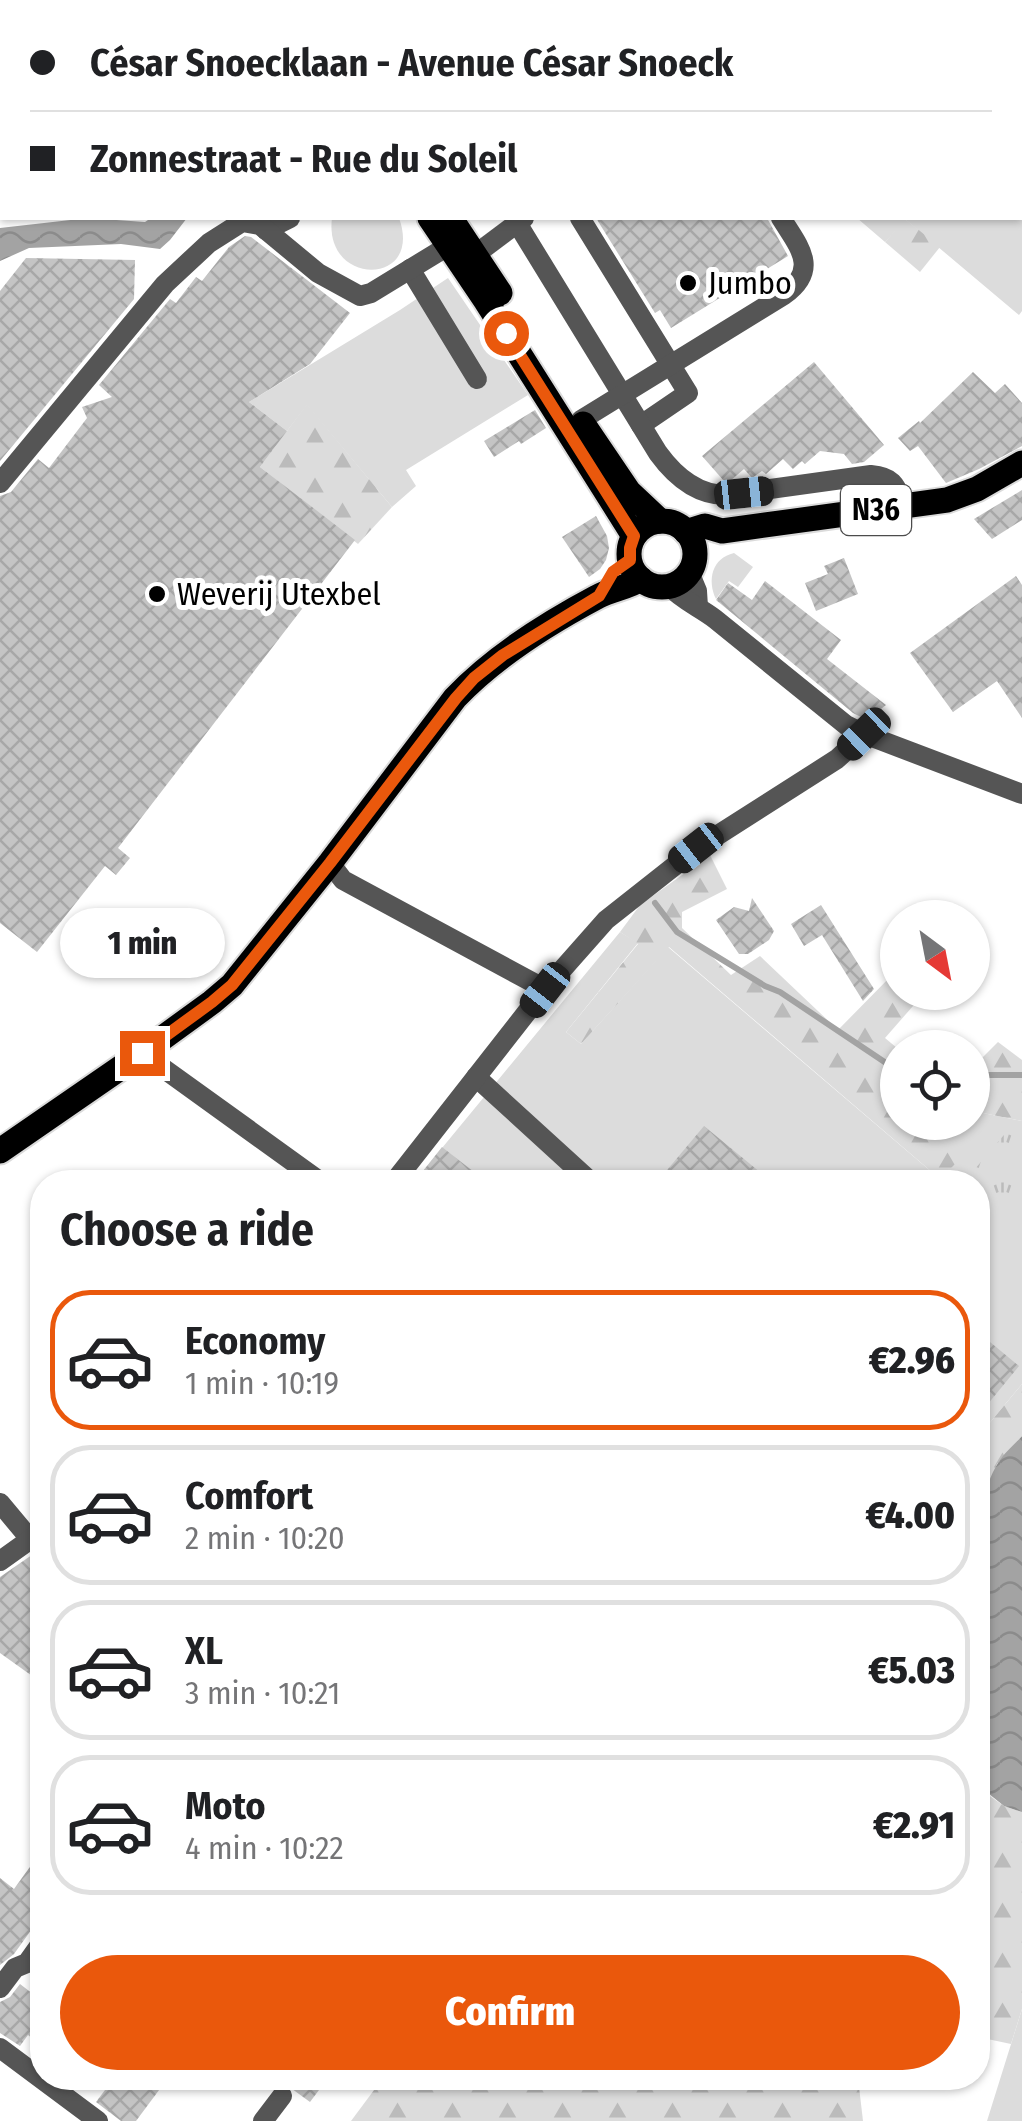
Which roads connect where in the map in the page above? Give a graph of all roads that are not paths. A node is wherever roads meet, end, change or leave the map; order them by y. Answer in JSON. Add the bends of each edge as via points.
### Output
{"nodes":[{"id":1,"x":286,"y":220,"type":"edge"},
{"id":2,"x":431,"y":220,"type":"edge"},
{"id":3,"x":451,"y":220,"type":"edge"},
{"id":4,"x":520,"y":220,"type":"edge"},
{"id":5,"x":581,"y":220,"type":"edge"},
{"id":6,"x":782,"y":220,"type":"edge"},
{"id":7,"x":266,"y":230,"type":"junction"},
{"id":8,"x":448,"y":246,"type":"junction"},
{"id":9,"x":476,"y":254,"type":"junction"},
{"id":10,"x":410,"y":270,"type":"junction"},
{"id":11,"x":671,"y":365,"type":"junction"},
{"id":12,"x":477,"y":379,"type":"dead end"},
{"id":13,"x":622,"y":395,"type":"junction"},
{"id":14,"x":580,"y":420,"type":"junction"},
{"id":15,"x":641,"y":425,"type":"junction"},
{"id":16,"x":1022,"y":463,"type":"edge"},
{"id":17,"x":0,"y":483,"type":"edge"},
{"id":18,"x":905,"y":507,"type":"junction"},
{"id":19,"x":660,"y":521,"type":"junction"},
{"id":20,"x":635,"y":558,"type":"junction"},
{"id":21,"x":685,"y":560,"type":"junction"},
{"id":22,"x":864,"y":734,"type":"junction"},
{"id":23,"x":1022,"y":794,"type":"edge"},
{"id":24,"x":330,"y":863,"type":"junction"},
{"id":25,"x":545,"y":990,"type":"junction"},
{"id":26,"x":142,"y":1053,"type":"junction"},
{"id":27,"x":476,"y":1077,"type":"junction"},
{"id":28,"x":0,"y":1151,"type":"edge"},
{"id":29,"x":304,"y":1170,"type":"edge"},
{"id":30,"x":403,"y":1170,"type":"edge"},
{"id":31,"x":578,"y":1170,"type":"edge"},
{"id":32,"x":0,"y":1503,"type":"edge"},
{"id":33,"x":30,"y":1529,"type":"edge"},
{"id":34,"x":30,"y":1540,"type":"edge"},
{"id":35,"x":0,"y":1561,"type":"edge"},
{"id":36,"x":30,"y":1959,"type":"edge"},
{"id":37,"x":0,"y":1988,"type":"edge"},
{"id":38,"x":0,"y":2048,"type":"edge"},
{"id":39,"x":30,"y":2070,"type":"edge"},
{"id":40,"x":56,"y":2090,"type":"edge"},
{"id":41,"x":282,"y":2096,"type":"dead end"},
{"id":42,"x":98,"y":2121,"type":"edge"},
{"id":43,"x":262,"y":2121,"type":"edge"}],
"edges":[{"from":1,"to":7,"type":"street"},
{"from":2,"to":8,"type":"main road"},
{"from":3,"to":9,"type":"main road"},
{"from":4,"to":9,"type":"street"},
{"from":4,"to":13,"type":"street"},
{"from":5,"to":11,"type":"street"},
{"from":6,"to":11,"type":"street","via":[[802,254],[800,281]]},
{"from":7,"to":10,"type":"street","via":[[318,273],[360,296]]},
{"from":7,"to":17,"type":"street","via":[[242,222],[165,284]]},
{"from":8,"to":10,"type":"street"},
{"from":8,"to":20,"type":"main road"},
{"from":9,"to":14,"type":"main road"},
{"from":10,"to":12,"type":"street"},
{"from":11,"to":13,"type":"street"},
{"from":11,"to":15,"type":"street","via":[[688,392]]},
{"from":13,"to":14,"type":"street"},
{"from":13,"to":15,"type":"street"},
{"from":14,"to":19,"type":"main road","via":[[629,492]]},
{"from":15,"to":18,"type":"street","via":[[679,476],[717,495],[871,475],[890,480]]},
{"from":16,"to":18,"type":"main road","number":"N36","via":[[969,493]]},
{"from":18,"to":21,"type":"main road","number":"N36","via":[[722,531],[705,526]]},
{"from":19,"to":20,"type":"main road","via":[[650,523]]},
{"from":19,"to":21,"type":"main road","number":"N36","via":[[674,523]]},
{"from":20,"to":21,"type":"main road","number":"N36","via":[[659,586]]},
{"from":20,"to":24,"type":"main road","via":[[613,572],[599,596],[474,678]]},
{"from":21,"to":22,"type":"street","via":[[682,600]]},
{"from":22,"to":23,"type":"street"},
{"from":22,"to":25,"type":"street","via":[[838,759],[696,848],[606,920]]},
{"from":24,"to":25,"type":"street","via":[[343,880]]},
{"from":24,"to":26,"type":"main road","via":[[232,985]]},
{"from":25,"to":27,"type":"street"},
{"from":26,"to":28,"type":"main road"},
{"from":26,"to":29,"type":"street"},
{"from":27,"to":30,"type":"street"},
{"from":27,"to":31,"type":"street"},
{"from":32,"to":33,"type":"street"},
{"from":34,"to":35,"type":"street"},
{"from":36,"to":37,"type":"street"},
{"from":38,"to":39,"type":"street"},
{"from":40,"to":42,"type":"street"},
{"from":41,"to":43,"type":"street"}]}
